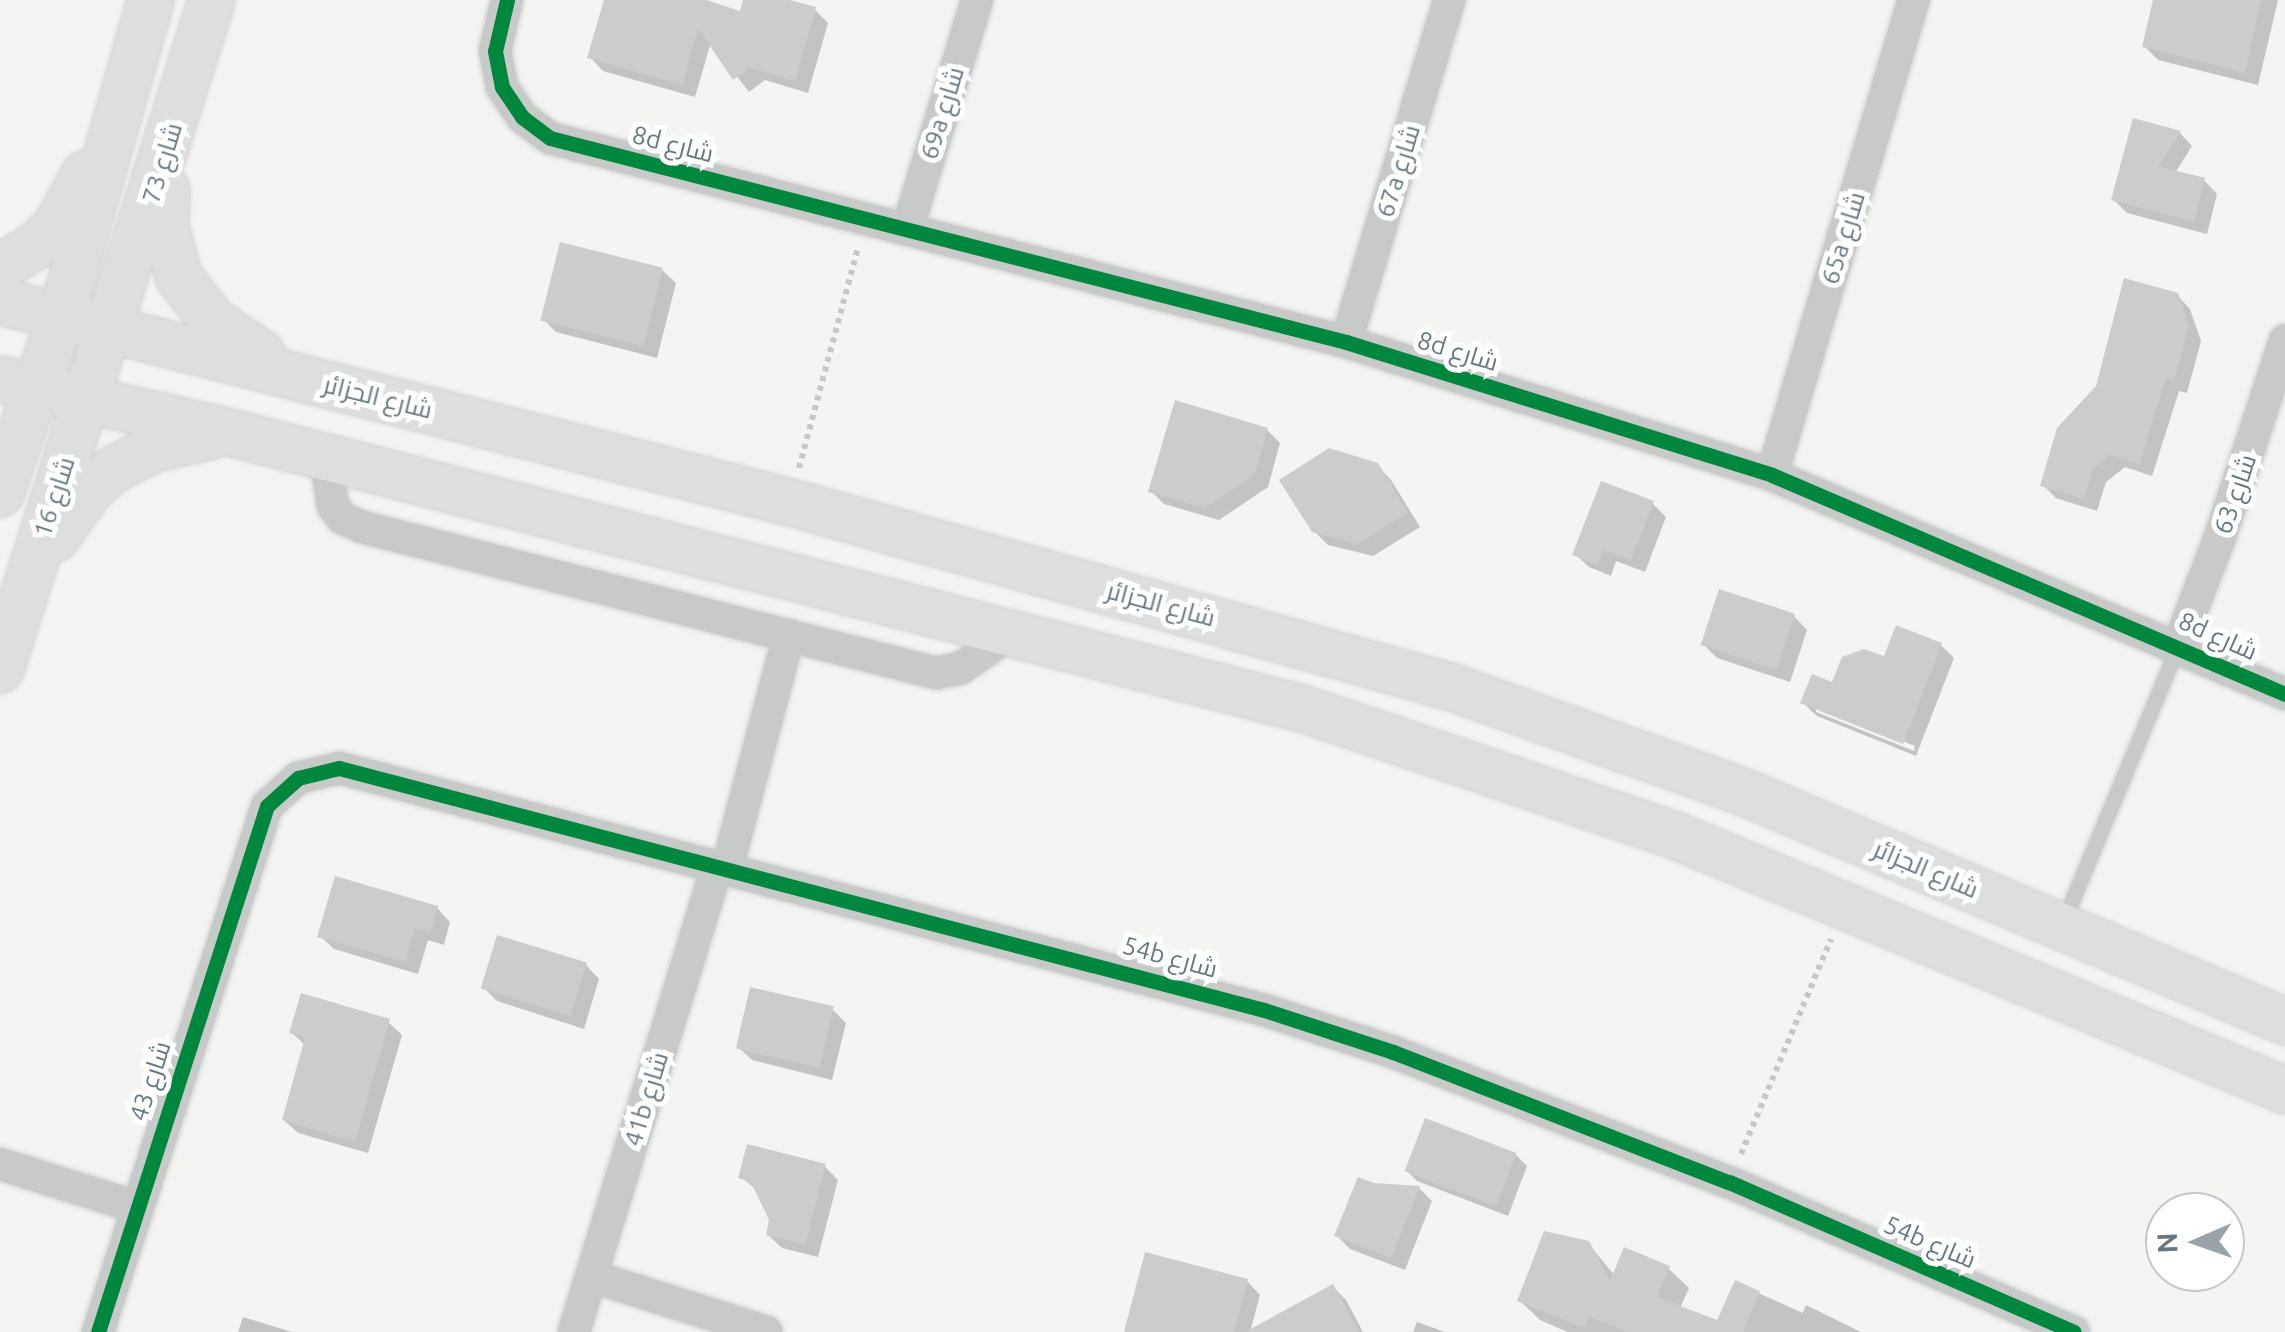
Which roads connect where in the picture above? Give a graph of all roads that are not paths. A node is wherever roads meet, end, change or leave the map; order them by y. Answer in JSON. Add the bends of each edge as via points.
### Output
{"nodes":[{"id":1,"x":150,"y":0,"type":"edge"},
{"id":2,"x":211,"y":0,"type":"edge"},
{"id":3,"x":507,"y":0,"type":"edge"},
{"id":4,"x":977,"y":0,"type":"edge"},
{"id":5,"x":1449,"y":0,"type":"edge"},
{"id":6,"x":1914,"y":0,"type":"edge"},
{"id":7,"x":121,"y":101,"type":"junction"},
{"id":8,"x":169,"y":141,"type":"junction"},
{"id":9,"x":908,"y":227,"type":"junction"},
{"id":10,"x":0,"y":266,"type":"edge"},
{"id":11,"x":0,"y":301,"type":"edge"},
{"id":12,"x":62,"y":315,"type":"junction"},
{"id":13,"x":111,"y":326,"type":"junction"},
{"id":14,"x":2285,"y":340,"type":"edge"},
{"id":15,"x":1346,"y":342,"type":"junction"},
{"id":16,"x":293,"y":375,"type":"junction"},
{"id":17,"x":19,"y":384,"type":"edge"},
{"id":18,"x":84,"y":400,"type":"junction"},
{"id":19,"x":229,"y":432,"type":"junction"},
{"id":20,"x":326,"y":460,"type":"junction"},
{"id":21,"x":1772,"y":475,"type":"junction"},
{"id":22,"x":0,"y":493,"type":"edge"},
{"id":23,"x":29,"y":575,"type":"junction"},
{"id":24,"x":1014,"y":631,"type":"junction"},
{"id":25,"x":788,"y":635,"type":"junction"},
{"id":26,"x":2178,"y":646,"type":"junction"},
{"id":27,"x":0,"y":669,"type":"edge"},
{"id":28,"x":2285,"y":694,"type":"edge"},
{"id":29,"x":252,"y":846,"type":"joint"},
{"id":30,"x":722,"y":867,"type":"junction"},
{"id":31,"x":2061,"y":926,"type":"junction"},
{"id":32,"x":2285,"y":1021,"type":"edge"},
{"id":33,"x":2285,"y":1090,"type":"edge"},
{"id":34,"x":0,"y":1164,"type":"edge"},
{"id":35,"x":136,"y":1207,"type":"junction"},
{"id":36,"x":591,"y":1276,"type":"junction"},
{"id":37,"x":98,"y":1332,"type":"edge"},
{"id":38,"x":574,"y":1332,"type":"edge"},
{"id":39,"x":766,"y":1332,"type":"edge"},
{"id":40,"x":2074,"y":1332,"type":"edge"}],
"edges":[{"from":1,"to":7,"type":"main road"},
{"from":2,"to":8,"type":"main road","name":"شارع 73"},
{"from":3,"to":9,"type":"street","name":"8d شارع","via":[[495,51],[502,87],[522,117],[550,138]]},
{"from":4,"to":9,"type":"street","name":"69a شارع"},
{"from":5,"to":15,"type":"street","name":"67a شارع"},
{"from":6,"to":21,"type":"street","name":"65a شارع"},
{"from":7,"to":10,"type":"main road","via":[[57,224],[39,244]]},
{"from":7,"to":12,"type":"main road"},
{"from":8,"to":13,"type":"main road","name":"شارع 73"},
{"from":8,"to":16,"type":"main road","via":[[164,226],[178,276],[212,320]]},
{"from":9,"to":15,"type":"street","name":"8d شارع"},
{"from":11,"to":12,"type":"main road","name":"شارع الجزائر"},
{"from":12,"to":13,"type":"main road","name":"شارع الجزائر"},
{"from":12,"to":17,"type":"main road","name":"شارع 16"},
{"from":13,"to":16,"type":"main road","name":"شارع الجزائر"},
{"from":13,"to":18,"type":"main road","name":"شارع 16"},
{"from":14,"to":26,"type":"street","name":"شارع 63"},
{"from":15,"to":21,"type":"street","name":"8d شارع"},
{"from":16,"to":31,"type":"main road","name":"شارع الجزائر","via":[[790,502],[1452,687],[1742,791]]},
{"from":17,"to":18,"type":"main road"},
{"from":17,"to":22,"type":"main road","name":"شارع 16"},
{"from":18,"to":19,"type":"main road"},
{"from":18,"to":23,"type":"main road","name":"شارع 16"},
{"from":19,"to":20,"type":"main road"},
{"from":19,"to":23,"type":"main road","via":[[153,448],[111,470]]},
{"from":20,"to":24,"type":"main road"},
{"from":20,"to":25,"type":"street","via":[[333,506],[362,527]]},
{"from":21,"to":26,"type":"street","name":"8d شارع"},
{"from":23,"to":27,"type":"main road","name":"شارع 16"},
{"from":24,"to":25,"type":"street","via":[[949,673]]},
{"from":24,"to":33,"type":"main road","via":[[1427,747],[1675,835]]},
{"from":25,"to":30,"type":"street","name":"41b شارع"},
{"from":26,"to":28,"type":"street","name":"8d شارع"},
{"from":26,"to":31,"type":"lane"},
{"from":29,"to":30,"type":"street","name":"54b شارع","via":[[267,806],[298,778],[339,768]]},
{"from":29,"to":35,"type":"street","name":"شارع 43"},
{"from":30,"to":36,"type":"street","name":"41b شارع"},
{"from":30,"to":40,"type":"street","name":"54b شارع","via":[[1264,1010],[1411,1059],[1729,1182]]},
{"from":31,"to":32,"type":"main road","name":"شارع الجزائر"},
{"from":34,"to":35,"type":"street"},
{"from":35,"to":37,"type":"street","name":"شارع 43"},
{"from":36,"to":38,"type":"street","name":"41b شارع"},
{"from":36,"to":39,"type":"street"}]}
